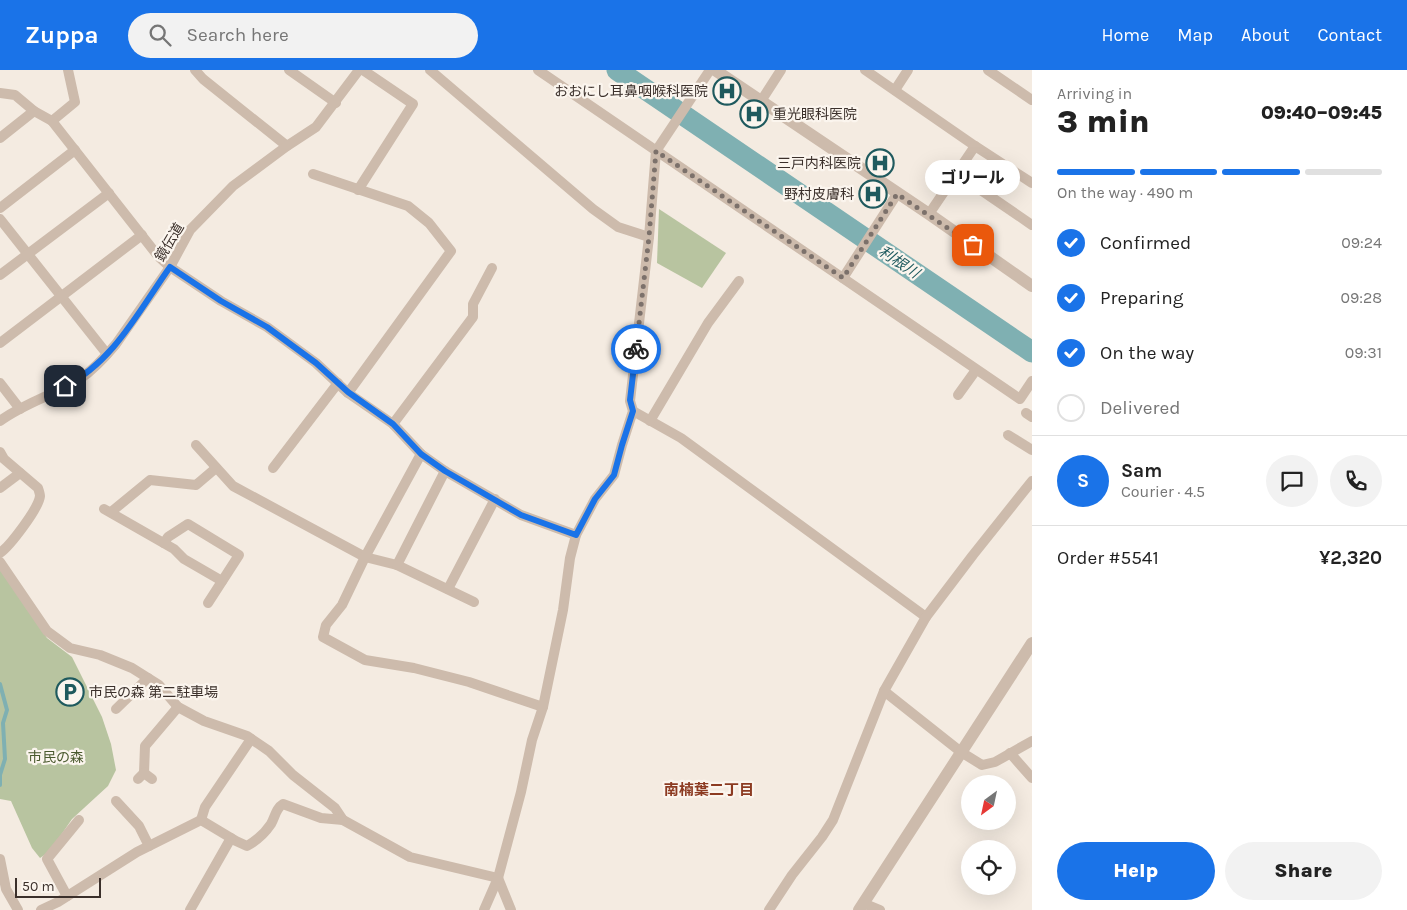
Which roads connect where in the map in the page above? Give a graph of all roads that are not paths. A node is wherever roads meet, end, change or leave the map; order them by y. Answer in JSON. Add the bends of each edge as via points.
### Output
{"nodes":[{"id":1,"x":68,"y":70,"type":"edge"},
{"id":2,"x":195,"y":70,"type":"edge"},
{"id":3,"x":289,"y":70,"type":"edge"},
{"id":4,"x":359,"y":70,"type":"edge"},
{"id":5,"x":363,"y":70,"type":"edge"},
{"id":6,"x":430,"y":70,"type":"edge"},
{"id":7,"x":538,"y":70,"type":"edge"},
{"id":8,"x":710,"y":70,"type":"edge"},
{"id":9,"x":715,"y":70,"type":"edge"},
{"id":10,"x":781,"y":70,"type":"edge"},
{"id":11,"x":865,"y":70,"type":"edge"},
{"id":12,"x":908,"y":70,"type":"edge"},
{"id":13,"x":988,"y":70,"type":"edge"},
{"id":14,"x":895,"y":90,"type":"junction"},
{"id":15,"x":0,"y":93,"type":"edge"},
{"id":16,"x":1032,"y":100,"type":"edge"},
{"id":17,"x":761,"y":101,"type":"junction"},
{"id":18,"x":336,"y":103,"type":"junction"},
{"id":19,"x":34,"y":111,"type":"junction"},
{"id":20,"x":52,"y":121,"type":"junction"},
{"id":21,"x":0,"y":138,"type":"edge"},
{"id":22,"x":287,"y":146,"type":"junction"},
{"id":23,"x":975,"y":146,"type":"junction"},
{"id":24,"x":75,"y":150,"type":"junction"},
{"id":25,"x":656,"y":151,"type":"junction"},
{"id":26,"x":956,"y":173,"type":"junction"},
{"id":27,"x":313,"y":174,"type":"dead end"},
{"id":28,"x":1032,"y":183,"type":"edge"},
{"id":29,"x":358,"y":190,"type":"junction"},
{"id":30,"x":109,"y":193,"type":"junction"},
{"id":31,"x":897,"y":194,"type":"junction"},
{"id":32,"x":0,"y":208,"type":"edge"},
{"id":33,"x":929,"y":214,"type":"junction"},
{"id":34,"x":0,"y":219,"type":"edge"},
{"id":35,"x":1032,"y":225,"type":"edge"},
{"id":36,"x":142,"y":235,"type":"junction"},
{"id":37,"x":649,"y":237,"type":"junction"},
{"id":38,"x":28,"y":254,"type":"junction"},
{"id":39,"x":170,"y":267,"type":"junction"},
{"id":40,"x":492,"y":268,"type":"dead end"},
{"id":41,"x":0,"y":275,"type":"edge"},
{"id":42,"x":843,"y":278,"type":"junction"},
{"id":43,"x":739,"y":281,"type":"dead end"},
{"id":44,"x":1032,"y":286,"type":"edge"},
{"id":45,"x":61,"y":296,"type":"junction"},
{"id":46,"x":0,"y":343,"type":"edge"},
{"id":47,"x":107,"y":354,"type":"junction"},
{"id":48,"x":976,"y":370,"type":"junction"},
{"id":49,"x":1032,"y":381,"type":"edge"},
{"id":50,"x":0,"y":383,"type":"edge"},
{"id":51,"x":338,"y":383,"type":"junction"},
{"id":52,"x":348,"y":392,"type":"junction"},
{"id":53,"x":958,"y":395,"type":"dead end"},
{"id":54,"x":20,"y":409,"type":"junction"},
{"id":55,"x":633,"y":411,"type":"junction"},
{"id":56,"x":0,"y":421,"type":"edge"},
{"id":57,"x":650,"y":421,"type":"junction"},
{"id":58,"x":393,"y":424,"type":"junction"},
{"id":59,"x":1008,"y":435,"type":"dead end"},
{"id":60,"x":196,"y":445,"type":"dead end"},
{"id":61,"x":1032,"y":450,"type":"edge"},
{"id":62,"x":0,"y":452,"type":"edge"},
{"id":63,"x":421,"y":454,"type":"junction"},
{"id":64,"x":216,"y":468,"type":"junction"},
{"id":65,"x":273,"y":468,"type":"dead end"},
{"id":66,"x":445,"y":471,"type":"junction"},
{"id":67,"x":20,"y":472,"type":"junction"},
{"id":68,"x":1032,"y":481,"type":"edge"},
{"id":69,"x":0,"y":488,"type":"edge"},
{"id":70,"x":495,"y":499,"type":"junction"},
{"id":71,"x":576,"y":535,"type":"junction"},
{"id":72,"x":164,"y":543,"type":"junction"},
{"id":73,"x":0,"y":553,"type":"edge"},
{"id":74,"x":365,"y":557,"type":"junction"},
{"id":75,"x":0,"y":562,"type":"edge"},
{"id":76,"x":397,"y":565,"type":"junction"},
{"id":77,"x":222,"y":581,"type":"junction"},
{"id":78,"x":448,"y":590,"type":"junction"},
{"id":79,"x":474,"y":602,"type":"dead end"},
{"id":80,"x":208,"y":603,"type":"dead end"},
{"id":81,"x":926,"y":617,"type":"junction"},
{"id":82,"x":1032,"y":643,"type":"edge"},
{"id":83,"x":148,"y":678,"type":"junction"},
{"id":84,"x":884,"y":691,"type":"junction"},
{"id":85,"x":178,"y":707,"type":"junction"},
{"id":86,"x":543,"y":707,"type":"junction"},
{"id":87,"x":116,"y":708,"type":"dead end"},
{"id":88,"x":251,"y":739,"type":"junction"},
{"id":89,"x":1032,"y":741,"type":"edge"},
{"id":90,"x":961,"y":752,"type":"junction"},
{"id":91,"x":1010,"y":753,"type":"junction"},
{"id":92,"x":145,"y":777,"type":"dead end"},
{"id":93,"x":1032,"y":778,"type":"edge"},
{"id":94,"x":116,"y":801,"type":"dead end"},
{"id":95,"x":79,"y":820,"type":"dead end"},
{"id":96,"x":201,"y":820,"type":"junction"},
{"id":97,"x":343,"y":820,"type":"junction"},
{"id":98,"x":231,"y":838,"type":"junction"},
{"id":99,"x":149,"y":846,"type":"junction"},
{"id":100,"x":0,"y":859,"type":"edge"},
{"id":101,"x":498,"y":878,"type":"junction"},
{"id":102,"x":3,"y":890,"type":"edge"},
{"id":103,"x":67,"y":896,"type":"junction"},
{"id":104,"x":60,"y":906,"type":"edge"},
{"id":105,"x":861,"y":906,"type":"edge"},
{"id":106,"x":18,"y":910,"type":"edge"},
{"id":107,"x":41,"y":910,"type":"edge"},
{"id":108,"x":190,"y":910,"type":"edge"},
{"id":109,"x":484,"y":910,"type":"edge"},
{"id":110,"x":511,"y":910,"type":"edge"},
{"id":111,"x":769,"y":910,"type":"edge"},
{"id":112,"x":880,"y":910,"type":"edge"}],
"edges":[{"from":1,"to":20,"type":"street","via":[[75,102]]},
{"from":2,"to":22,"type":"street"},
{"from":3,"to":18,"type":"street"},
{"from":4,"to":18,"type":"street","name":"鏡伝道"},
{"from":5,"to":29,"type":"street","via":[[414,104]]},
{"from":6,"to":37,"type":"street","via":[[593,209],[618,227]]},
{"from":7,"to":25,"type":"street"},
{"from":8,"to":25,"type":"street"},
{"from":9,"to":17,"type":"street"},
{"from":10,"to":17,"type":"street"},
{"from":11,"to":14,"type":"street"},
{"from":12,"to":14,"type":"street"},
{"from":13,"to":16,"type":"street"},
{"from":14,"to":23,"type":"street"},
{"from":15,"to":19,"type":"street","via":[[15,94]]},
{"from":17,"to":31,"type":"street"},
{"from":18,"to":22,"type":"street","name":"鏡伝道","via":[[316,127]]},
{"from":19,"to":20,"type":"street"},
{"from":19,"to":21,"type":"street"},
{"from":20,"to":24,"type":"street"},
{"from":22,"to":39,"type":"street","name":"鏡伝道","via":[[219,200],[190,230]]},
{"from":23,"to":26,"type":"street"},
{"from":23,"to":28,"type":"street"},
{"from":24,"to":30,"type":"street"},
{"from":24,"to":32,"type":"street"},
{"from":25,"to":37,"type":"street"},
{"from":25,"to":42,"type":"street"},
{"from":26,"to":33,"type":"street"},
{"from":26,"to":35,"type":"street"},
{"from":27,"to":29,"type":"street"},
{"from":29,"to":52,"type":"street","via":[[408,206],[429,223],[451,251]]},
{"from":30,"to":36,"type":"street"},
{"from":30,"to":38,"type":"street"},
{"from":31,"to":33,"type":"street"},
{"from":31,"to":42,"type":"street"},
{"from":33,"to":44,"type":"street"},
{"from":34,"to":38,"type":"street"},
{"from":36,"to":39,"type":"street"},
{"from":36,"to":45,"type":"street"},
{"from":37,"to":55,"type":"street","via":[[630,400]]},
{"from":38,"to":41,"type":"street"},
{"from":38,"to":45,"type":"street"},
{"from":39,"to":47,"type":"street","name":"鏡伝道"},
{"from":39,"to":51,"type":"street","via":[[267,327]]},
{"from":40,"to":58,"type":"street","via":[[490,281],[473,304],[473,317]]},
{"from":42,"to":48,"type":"street"},
{"from":43,"to":57,"type":"street","via":[[708,323]]},
{"from":45,"to":46,"type":"street"},
{"from":45,"to":47,"type":"street"},
{"from":47,"to":54,"type":"street","name":"鏡伝道","via":[[80,379]]},
{"from":48,"to":49,"type":"street","via":[[1020,399]]},
{"from":48,"to":53,"type":"street"},
{"from":50,"to":54,"type":"street"},
{"from":51,"to":52,"type":"street"},
{"from":51,"to":65,"type":"street"},
{"from":52,"to":58,"type":"street"},
{"from":54,"to":56,"type":"street","name":"鏡伝道"},
{"from":55,"to":57,"type":"street"},
{"from":55,"to":71,"type":"street","via":[[614,475],[595,499]]},
{"from":57,"to":81,"type":"street","via":[[681,438]]},
{"from":58,"to":63,"type":"street"},
{"from":59,"to":61,"type":"street"},
{"from":60,"to":64,"type":"street"},
{"from":62,"to":67,"type":"street"},
{"from":63,"to":66,"type":"street"},
{"from":63,"to":74,"type":"street"},
{"from":64,"to":72,"type":"street","via":[[196,485],[150,480],[108,511]]},
{"from":64,"to":74,"type":"street","via":[[233,486]]},
{"from":66,"to":70,"type":"street"},
{"from":66,"to":76,"type":"street"},
{"from":67,"to":69,"type":"street"},
{"from":67,"to":73,"type":"street","via":[[38,488],[40,496],[17,535]]},
{"from":68,"to":81,"type":"street"},
{"from":70,"to":71,"type":"street","via":[[521,515]]},
{"from":70,"to":78,"type":"street"},
{"from":71,"to":86,"type":"street"},
{"from":72,"to":77,"type":"street"},
{"from":72,"to":77,"type":"street","via":[[188,524],[239,555]]},
{"from":74,"to":76,"type":"street"},
{"from":74,"to":86,"type":"street","via":[[342,605],[326,625],[323,637],[365,660],[468,682]]},
{"from":75,"to":83,"type":"street","via":[[47,631],[70,648],[100,655]]},
{"from":76,"to":78,"type":"street"},
{"from":77,"to":80,"type":"street"},
{"from":78,"to":79,"type":"street"},
{"from":81,"to":84,"type":"street"},
{"from":82,"to":90,"type":"street"},
{"from":83,"to":85,"type":"street","via":[[159,685]]},
{"from":83,"to":87,"type":"street"},
{"from":84,"to":90,"type":"street"},
{"from":84,"to":111,"type":"street","via":[[834,820]]},
{"from":85,"to":88,"type":"street"},
{"from":85,"to":92,"type":"street","via":[[145,746]]},
{"from":86,"to":101,"type":"street"},
{"from":88,"to":96,"type":"street","via":[[205,807]]},
{"from":88,"to":97,"type":"street","via":[[335,808]]},
{"from":89,"to":91,"type":"street"},
{"from":90,"to":91,"type":"street","via":[[982,765]]},
{"from":90,"to":105,"type":"street"},
{"from":91,"to":93,"type":"street"},
{"from":94,"to":99,"type":"street","via":[[139,826]]},
{"from":95,"to":103,"type":"street","via":[[47,859]]},
{"from":96,"to":98,"type":"street"},
{"from":96,"to":99,"type":"street"},
{"from":97,"to":98,"type":"street","via":[[321,818],[283,804],[255,842],[247,846]]},
{"from":97,"to":101,"type":"street","via":[[410,857]]},
{"from":98,"to":108,"type":"street"},
{"from":99,"to":103,"type":"street"},
{"from":100,"to":102,"type":"street"},
{"from":101,"to":109,"type":"street"},
{"from":101,"to":110,"type":"street"},
{"from":102,"to":106,"type":"street"},
{"from":103,"to":104,"type":"street"},
{"from":104,"to":107,"type":"street"},
{"from":105,"to":112,"type":"street"}]}
